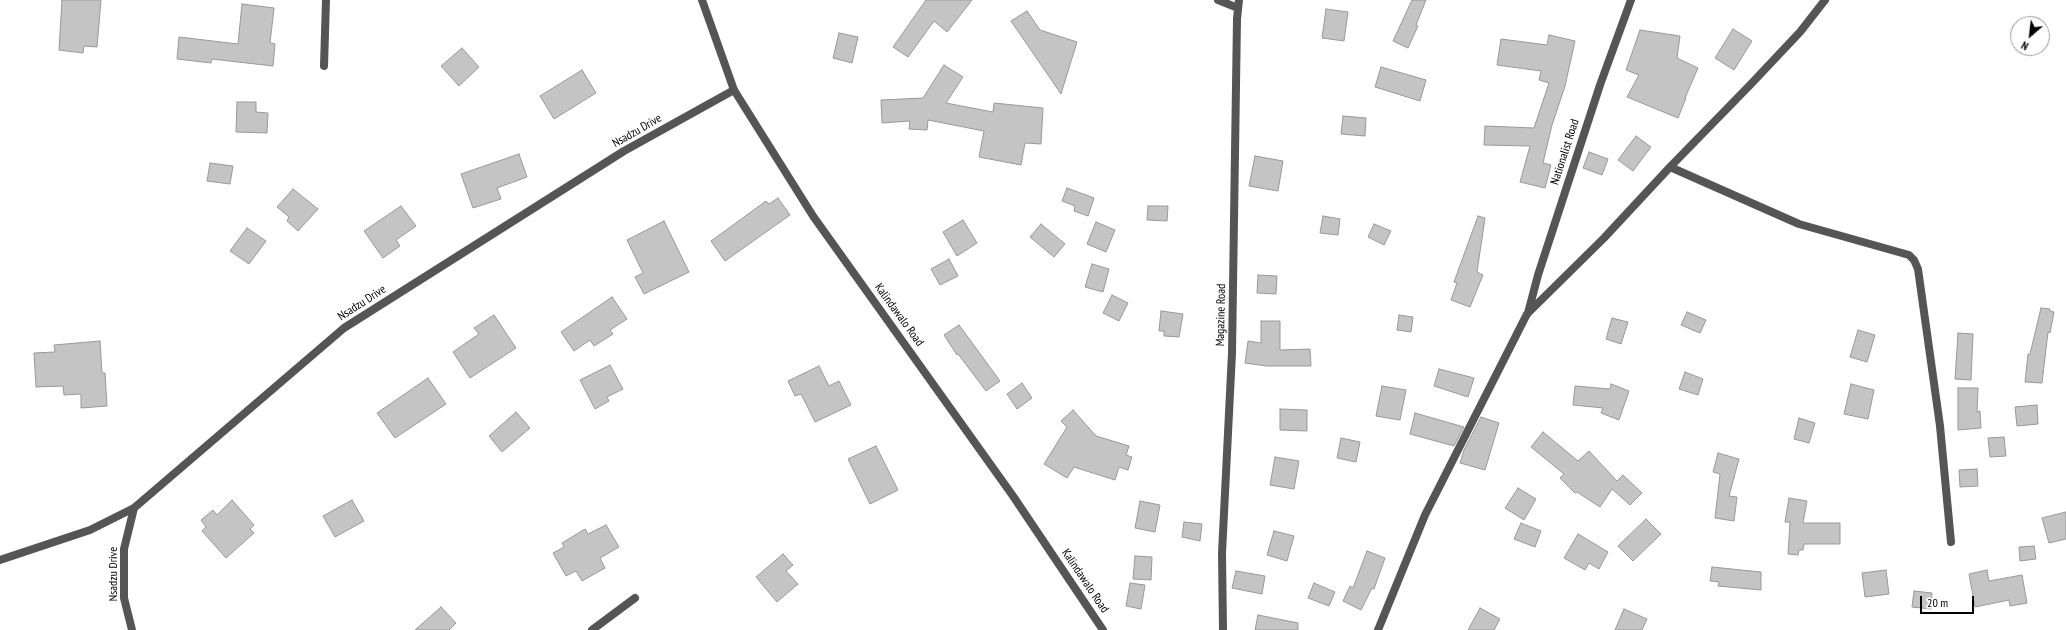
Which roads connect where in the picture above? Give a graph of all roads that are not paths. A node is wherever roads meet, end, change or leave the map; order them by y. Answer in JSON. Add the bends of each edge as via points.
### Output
{"nodes":[{"id":1,"x":326,"y":0,"type":"edge"},
{"id":2,"x":702,"y":0,"type":"edge"},
{"id":3,"x":1218,"y":0,"type":"edge"},
{"id":4,"x":1631,"y":0,"type":"edge"},
{"id":5,"x":1825,"y":0,"type":"edge"},
{"id":6,"x":1239,"y":4,"type":"edge"},
{"id":7,"x":324,"y":66,"type":"dead end"},
{"id":8,"x":734,"y":90,"type":"junction"},
{"id":9,"x":1670,"y":167,"type":"junction"},
{"id":10,"x":1527,"y":314,"type":"junction"},
{"id":11,"x":134,"y":508,"type":"junction"},
{"id":12,"x":1951,"y":542,"type":"dead end"},
{"id":13,"x":0,"y":560,"type":"edge"},
{"id":14,"x":635,"y":598,"type":"dead end"},
{"id":15,"x":132,"y":630,"type":"edge"},
{"id":16,"x":592,"y":630,"type":"edge"},
{"id":17,"x":1103,"y":630,"type":"edge"},
{"id":18,"x":1223,"y":630,"type":"edge"},
{"id":19,"x":1378,"y":630,"type":"edge"}],
"edges":[{"from":1,"to":7,"type":"street"},
{"from":2,"to":8,"type":"street","name":"Kalindawalo Road"},
{"from":3,"to":6,"type":"street"},
{"from":4,"to":10,"type":"street","name":"Nationalist Road","via":[[1600,85]]},
{"from":5,"to":9,"type":"street","via":[[1800,32]]},
{"from":6,"to":18,"type":"street","name":"Magazine Road","via":[[1232,353],[1222,553]]},
{"from":8,"to":11,"type":"street","name":"Nsadzu Drive","via":[[624,151],[344,328]]},
{"from":8,"to":17,"type":"street","name":"Kalindawalo Road","via":[[813,216],[1013,496]]},
{"from":9,"to":10,"type":"street","via":[[1604,238]]},
{"from":9,"to":12,"type":"street","via":[[1799,224],[1909,255],[1914,260],[1918,270],[1940,426]]},
{"from":10,"to":19,"type":"street","via":[[1425,515]]},
{"from":11,"to":13,"type":"street","via":[[90,530]]},
{"from":11,"to":15,"type":"street","name":"Nsadzu Drive","via":[[124,549],[124,598]]},
{"from":14,"to":16,"type":"street"}]}
